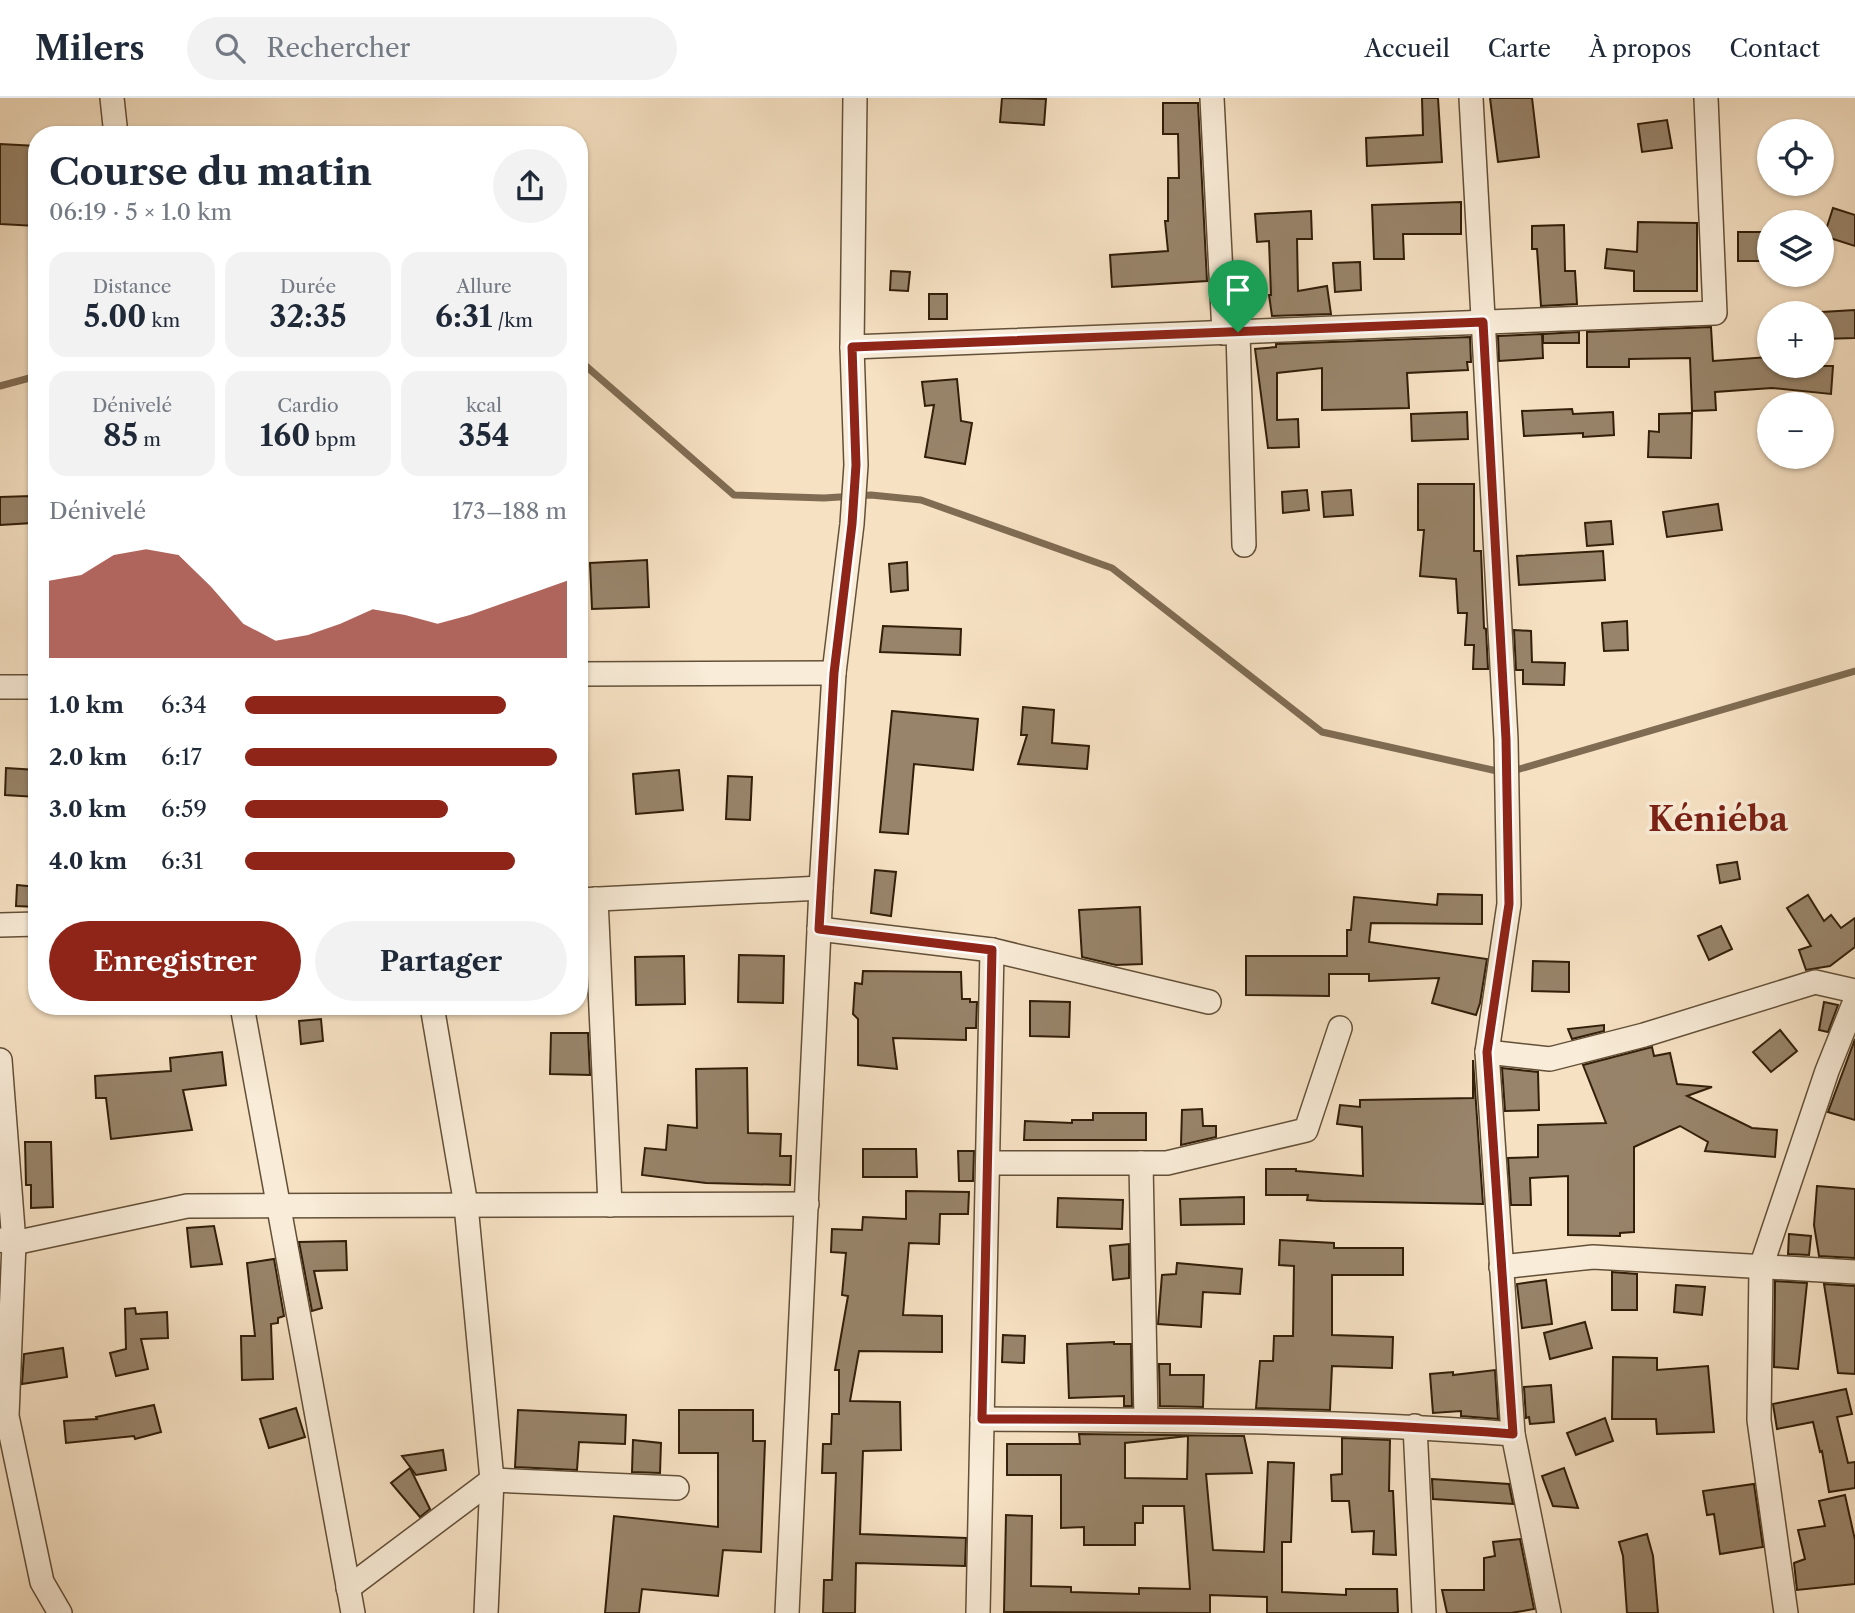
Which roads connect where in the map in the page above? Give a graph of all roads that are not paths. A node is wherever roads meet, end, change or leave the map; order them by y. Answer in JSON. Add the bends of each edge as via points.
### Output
{"nodes":[{"id":1,"x":112,"y":98,"type":"edge"},
{"id":2,"x":855,"y":98,"type":"edge"},
{"id":3,"x":1212,"y":98,"type":"edge"},
{"id":4,"x":1471,"y":98,"type":"edge"},
{"id":5,"x":1706,"y":98,"type":"edge"},
{"id":6,"x":115,"y":126,"type":"edge"},
{"id":7,"x":1483,"y":322,"type":"junction"},
{"id":8,"x":1231,"y":332,"type":"junction"},
{"id":9,"x":852,"y":347,"type":"junction"},
{"id":10,"x":1244,"y":545,"type":"dead end"},
{"id":11,"x":834,"y":673,"type":"junction"},
{"id":12,"x":588,"y":674,"type":"edge"},
{"id":13,"x":0,"y":687,"type":"edge"},
{"id":14,"x":28,"y":687,"type":"edge"},
{"id":15,"x":821,"y":888,"type":"junction"},
{"id":16,"x":588,"y":899,"type":"edge"},
{"id":17,"x":588,"y":912,"type":"edge"},
{"id":18,"x":28,"y":924,"type":"edge"},
{"id":19,"x":0,"y":925,"type":"edge"},
{"id":20,"x":819,"y":929,"type":"junction"},
{"id":21,"x":992,"y":950,"type":"junction"},
{"id":22,"x":1855,"y":991,"type":"edge"},
{"id":23,"x":1209,"y":1002,"type":"dead end"},
{"id":24,"x":1855,"y":1002,"type":"edge"},
{"id":25,"x":244,"y":1015,"type":"edge"},
{"id":26,"x":434,"y":1015,"type":"edge"},
{"id":27,"x":1340,"y":1028,"type":"dead end"},
{"id":28,"x":1487,"y":1052,"type":"junction"},
{"id":29,"x":0,"y":1060,"type":"edge"},
{"id":30,"x":988,"y":1163,"type":"junction"},
{"id":31,"x":1141,"y":1163,"type":"junction"},
{"id":32,"x":466,"y":1205,"type":"junction"},
{"id":33,"x":610,"y":1205,"type":"junction"},
{"id":34,"x":807,"y":1205,"type":"junction"},
{"id":35,"x":278,"y":1206,"type":"junction"},
{"id":36,"x":7,"y":1241,"type":"edge"},
{"id":37,"x":1501,"y":1267,"type":"junction"},
{"id":38,"x":1760,"y":1267,"type":"junction"},
{"id":39,"x":1855,"y":1272,"type":"edge"},
{"id":40,"x":982,"y":1419,"type":"junction"},
{"id":41,"x":1146,"y":1420,"type":"junction"},
{"id":42,"x":1415,"y":1426,"type":"junction"},
{"id":43,"x":1513,"y":1434,"type":"junction"},
{"id":44,"x":492,"y":1480,"type":"junction"},
{"id":45,"x":677,"y":1489,"type":"dead end"},
{"id":46,"x":348,"y":1588,"type":"junction"},
{"id":47,"x":60,"y":1613,"type":"edge"},
{"id":48,"x":352,"y":1613,"type":"edge"},
{"id":49,"x":486,"y":1613,"type":"edge"},
{"id":50,"x":788,"y":1613,"type":"edge"},
{"id":51,"x":978,"y":1613,"type":"edge"},
{"id":52,"x":1424,"y":1613,"type":"edge"},
{"id":53,"x":1549,"y":1613,"type":"edge"},
{"id":54,"x":1786,"y":1613,"type":"edge"}],
"edges":[{"from":1,"to":6,"type":"street"},
{"from":2,"to":9,"type":"street"},
{"from":3,"to":8,"type":"street"},
{"from":4,"to":7,"type":"street"},
{"from":5,"to":7,"type":"street","via":[[1716,313]]},
{"from":7,"to":8,"type":"street"},
{"from":7,"to":28,"type":"street","via":[[1506,739],[1509,904]]},
{"from":8,"to":9,"type":"street"},
{"from":8,"to":10,"type":"street"},
{"from":9,"to":11,"type":"street","via":[[856,465]]},
{"from":11,"to":12,"type":"street"},
{"from":11,"to":15,"type":"street"},
{"from":13,"to":14,"type":"street"},
{"from":15,"to":16,"type":"street"},
{"from":15,"to":20,"type":"street"},
{"from":17,"to":33,"type":"street"},
{"from":18,"to":19,"type":"street"},
{"from":20,"to":21,"type":"street"},
{"from":20,"to":34,"type":"street"},
{"from":21,"to":23,"type":"street"},
{"from":21,"to":30,"type":"street"},
{"from":22,"to":28,"type":"street","via":[[1815,982],[1550,1059]]},
{"from":24,"to":38,"type":"street"},
{"from":25,"to":35,"type":"street"},
{"from":26,"to":32,"type":"street"},
{"from":27,"to":31,"type":"street","via":[[1306,1130],[1167,1163]]},
{"from":28,"to":37,"type":"street"},
{"from":29,"to":36,"type":"street"},
{"from":30,"to":31,"type":"street"},
{"from":30,"to":40,"type":"street"},
{"from":31,"to":41,"type":"street"},
{"from":32,"to":33,"type":"street"},
{"from":32,"to":35,"type":"street"},
{"from":32,"to":44,"type":"street"},
{"from":33,"to":34,"type":"street"},
{"from":34,"to":50,"type":"street"},
{"from":35,"to":36,"type":"street","via":[[187,1206]]},
{"from":35,"to":46,"type":"street"},
{"from":36,"to":47,"type":"street","via":[[7,1416],[42,1582]]},
{"from":37,"to":38,"type":"street","via":[[1593,1257]]},
{"from":37,"to":43,"type":"street"},
{"from":38,"to":39,"type":"street"},
{"from":38,"to":54,"type":"street","via":[[1759,1420]]},
{"from":40,"to":41,"type":"street"},
{"from":40,"to":51,"type":"street"},
{"from":41,"to":42,"type":"street"},
{"from":42,"to":43,"type":"street"},
{"from":42,"to":52,"type":"street"},
{"from":43,"to":53,"type":"street"},
{"from":44,"to":45,"type":"street"},
{"from":44,"to":46,"type":"street"},
{"from":44,"to":49,"type":"street"},
{"from":46,"to":48,"type":"street"}]}
